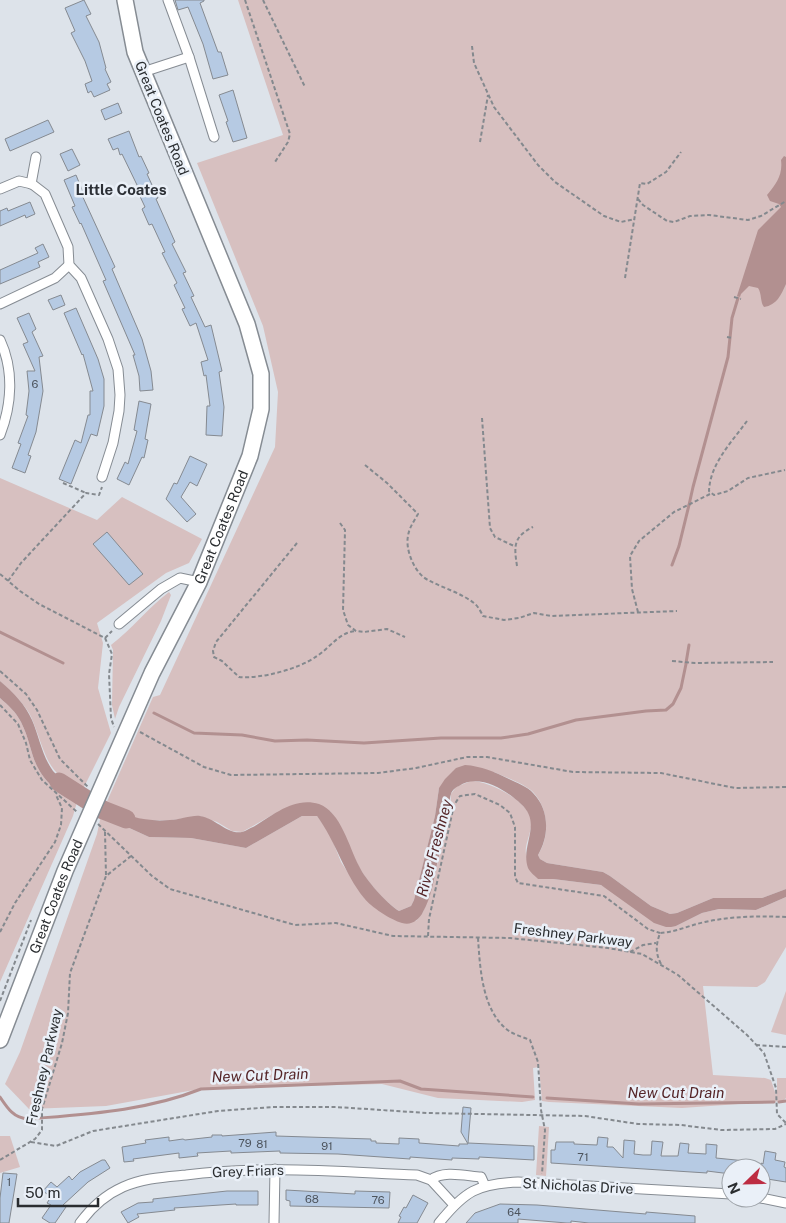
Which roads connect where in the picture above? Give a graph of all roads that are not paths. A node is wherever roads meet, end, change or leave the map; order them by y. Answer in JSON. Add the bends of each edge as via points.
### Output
{"nodes":[{"id":1,"x":125,"y":0,"type":"edge"},
{"id":2,"x":168,"y":0,"type":"edge"},
{"id":3,"x":189,"y":57,"type":"junction"},
{"id":4,"x":143,"y":72,"type":"junction"},
{"id":5,"x":214,"y":137,"type":"dead end"},
{"id":6,"x":36,"y":157,"type":"dead end"},
{"id":7,"x":31,"y":184,"type":"junction"},
{"id":8,"x":0,"y":189,"type":"edge"},
{"id":9,"x":68,"y":265,"type":"junction"},
{"id":10,"x":0,"y":304,"type":"edge"},
{"id":11,"x":0,"y":340,"type":"edge"},
{"id":12,"x":0,"y":435,"type":"edge"},
{"id":13,"x":102,"y":477,"type":"road end"},
{"id":14,"x":199,"y":582,"type":"junction"},
{"id":15,"x":119,"y":624,"type":"dead end"},
{"id":16,"x":0,"y":1040,"type":"edge"},
{"id":17,"x":275,"y":1168,"type":"junction"},
{"id":18,"x":431,"y":1180,"type":"junction"},
{"id":19,"x":485,"y":1186,"type":"junction"},
{"id":20,"x":721,"y":1193,"type":"edge"},
{"id":21,"x":771,"y":1200,"type":"edge"},
{"id":22,"x":786,"y":1202,"type":"edge"},
{"id":23,"x":454,"y":1205,"type":"junction"},
{"id":24,"x":80,"y":1223,"type":"edge"},
{"id":25,"x":274,"y":1223,"type":"edge"},
{"id":26,"x":439,"y":1223,"type":"edge"}],
"edges":[{"from":1,"to":4,"type":"main road","name":"Great Coates Road","via":[[135,52]]},
{"from":2,"to":3,"type":"street"},
{"from":3,"to":4,"type":"street"},
{"from":3,"to":5,"type":"street"},
{"from":4,"to":14,"type":"main road","name":"Great Coates Road","via":[[247,324],[261,374],[261,409],[250,456]]},
{"from":6,"to":7,"type":"street"},
{"from":7,"to":8,"type":"street","via":[[19,181]]},
{"from":7,"to":9,"type":"street","via":[[45,194],[68,247]]},
{"from":9,"to":10,"type":"street","via":[[55,278]]},
{"from":9,"to":13,"type":"street","via":[[81,278],[118,369],[119,411]]},
{"from":11,"to":12,"type":"street","via":[[9,365],[10,379],[8,406]]},
{"from":14,"to":15,"type":"street","via":[[180,578],[161,589]]},
{"from":14,"to":16,"type":"main road","name":"Great Coates Road","via":[[152,673],[88,819]]},
{"from":17,"to":18,"type":"street","name":"Grey Friars","via":[[418,1175]]},
{"from":17,"to":24,"type":"street","name":"Grey Friars","via":[[217,1171],[134,1183],[104,1198]]},
{"from":17,"to":25,"type":"street"},
{"from":18,"to":19,"type":"street","name":"Grey Friars","via":[[445,1175],[481,1177]]},
{"from":18,"to":23,"type":"street"},
{"from":19,"to":20,"type":"street","name":"St Nicholas Drive","via":[[496,1183],[541,1184]]},
{"from":19,"to":23,"type":"street","name":"St Nicholas Drive","via":[[467,1194]]},
{"from":21,"to":22,"type":"street"},
{"from":23,"to":26,"type":"street","name":"St Nicholas Drive"}]}
